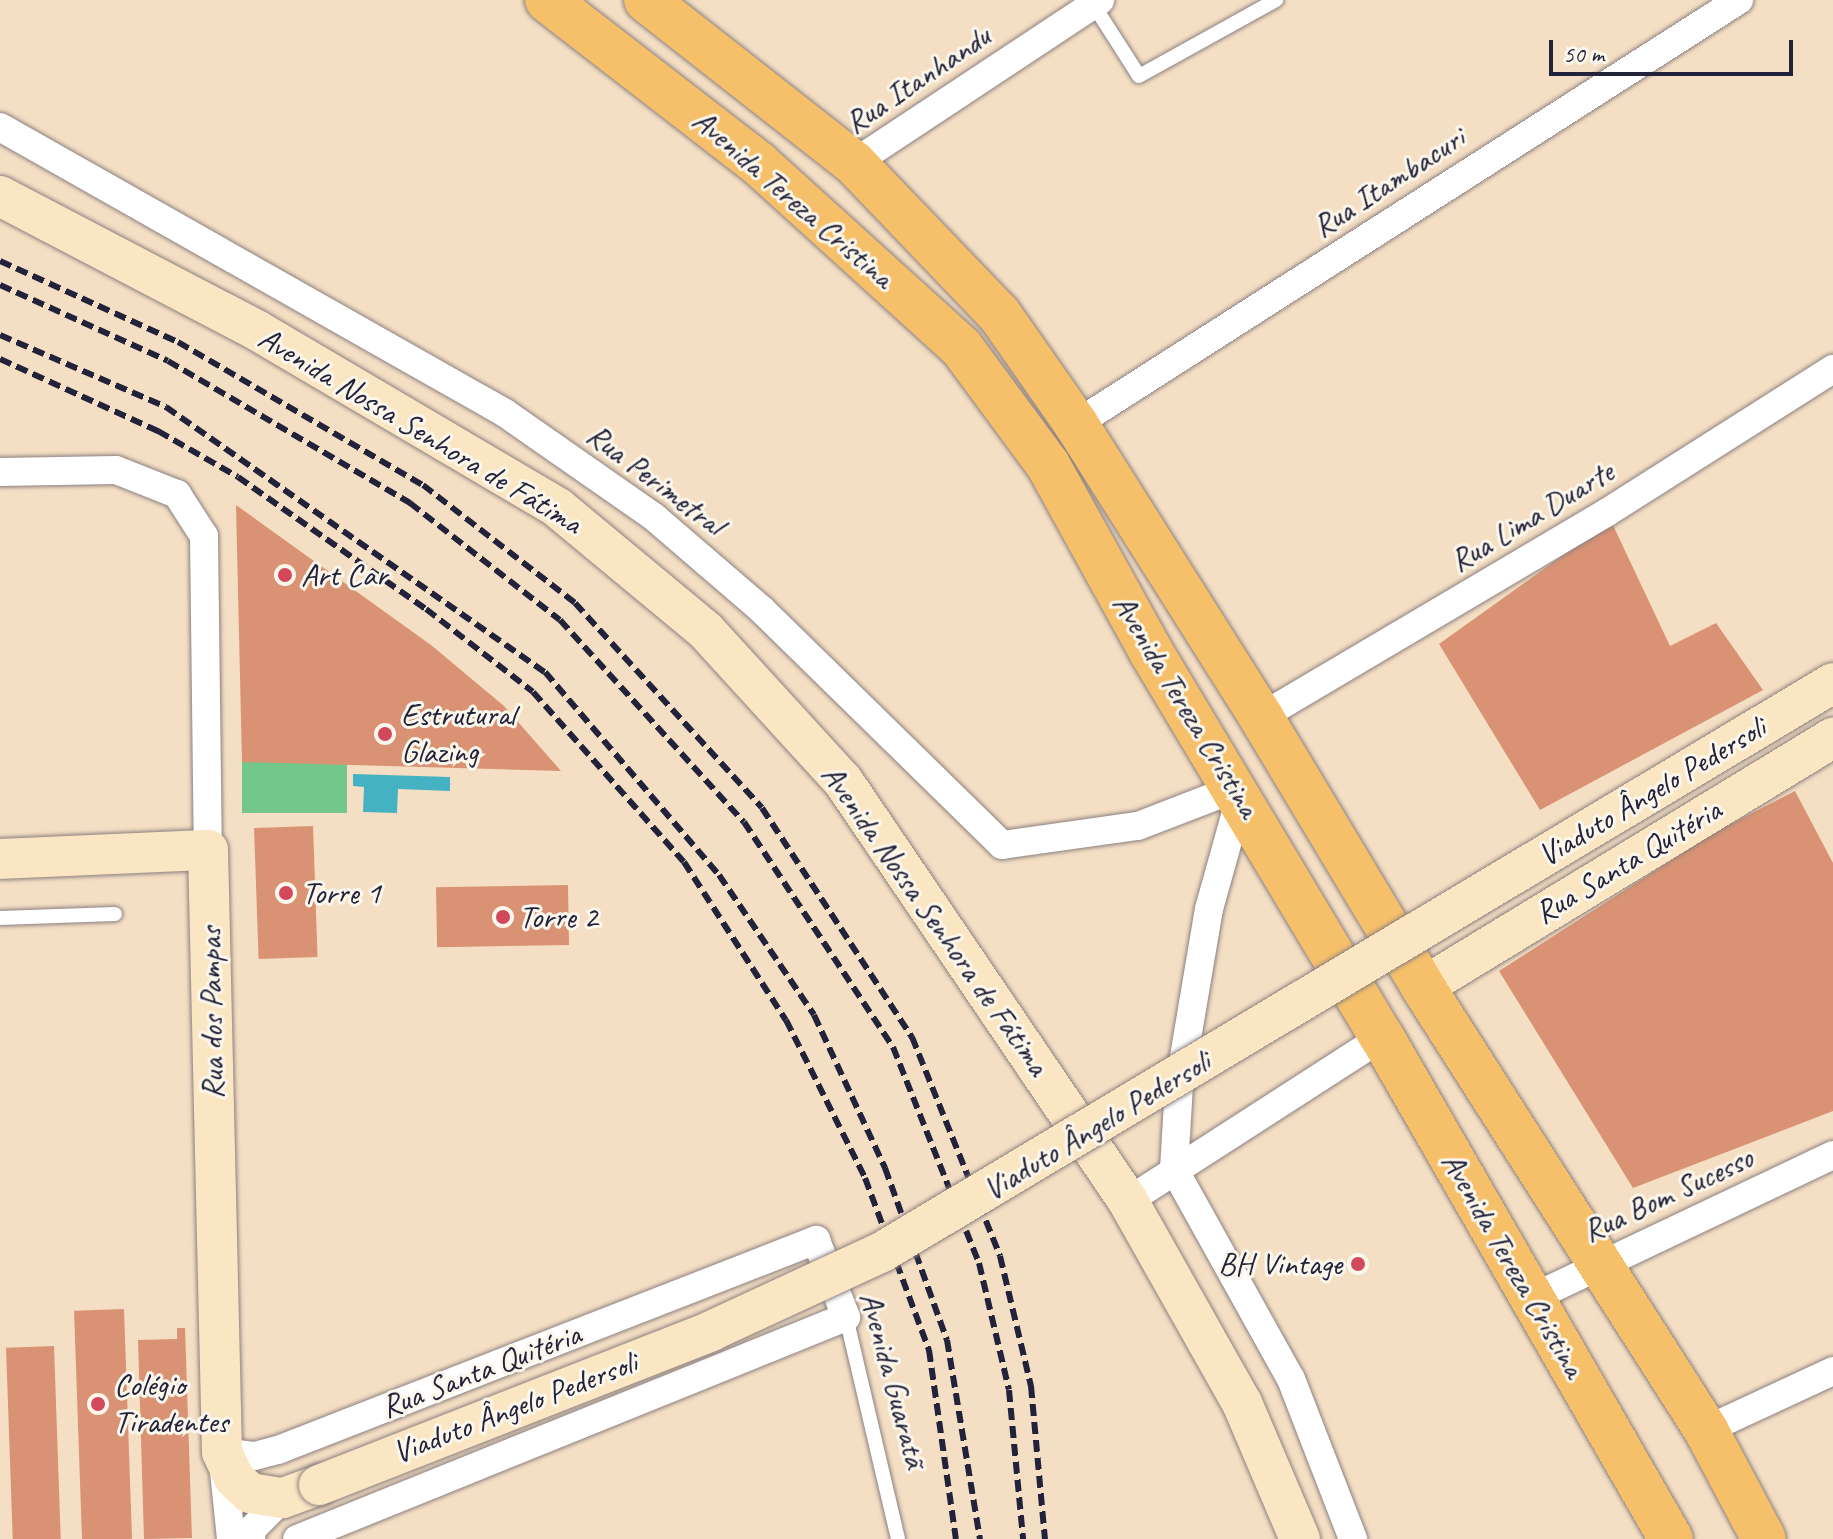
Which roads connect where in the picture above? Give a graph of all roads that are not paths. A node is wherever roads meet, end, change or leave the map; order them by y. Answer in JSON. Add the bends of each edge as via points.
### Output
{"nodes":[{"id":1,"x":547,"y":0,"type":"edge"},
{"id":2,"x":646,"y":0,"type":"edge"},
{"id":3,"x":1276,"y":0,"type":"edge"},
{"id":4,"x":1739,"y":0,"type":"edge"},
{"id":5,"x":1096,"y":2,"type":"edge"},
{"id":6,"x":0,"y":127,"type":"edge"},
{"id":7,"x":854,"y":163,"type":"junction"},
{"id":8,"x":0,"y":196,"type":"edge"},
{"id":9,"x":1833,"y":369,"type":"edge"},
{"id":10,"x":1076,"y":424,"type":"junction"},
{"id":11,"x":0,"y":472,"type":"edge"},
{"id":12,"x":1833,"y":683,"type":"edge"},
{"id":13,"x":1261,"y":717,"type":"junction"},
{"id":14,"x":1833,"y":738,"type":"edge"},
{"id":15,"x":1237,"y":794,"type":"junction"},
{"id":16,"x":208,"y":850,"type":"junction"},
{"id":17,"x":0,"y":859,"type":"edge"},
{"id":18,"x":115,"y":914,"type":"dead end"},
{"id":19,"x":0,"y":918,"type":"edge"},
{"id":20,"x":1423,"y":987,"type":"junction"},
{"id":21,"x":1382,"y":1037,"type":"junction"},
{"id":22,"x":1833,"y":1155,"type":"edge"},
{"id":23,"x":1174,"y":1169,"type":"junction"},
{"id":24,"x":1128,"y":1201,"type":"junction"},
{"id":25,"x":816,"y":1240,"type":"joint"},
{"id":26,"x":1601,"y":1263,"type":"junction"},
{"id":27,"x":1532,"y":1298,"type":"junction"},
{"id":28,"x":846,"y":1317,"type":"junction"},
{"id":29,"x":1833,"y":1371,"type":"edge"},
{"id":30,"x":1706,"y":1430,"type":"junction"},
{"id":31,"x":222,"y":1452,"type":"junction"},
{"id":32,"x":301,"y":1492,"type":"junction"},
{"id":33,"x":231,"y":1539,"type":"edge"},
{"id":34,"x":251,"y":1539,"type":"edge"},
{"id":35,"x":297,"y":1539,"type":"edge"},
{"id":36,"x":898,"y":1539,"type":"edge"},
{"id":37,"x":1300,"y":1539,"type":"edge"},
{"id":38,"x":1353,"y":1539,"type":"edge"},
{"id":39,"x":1671,"y":1539,"type":"edge"},
{"id":40,"x":1764,"y":1539,"type":"edge"}],
"edges":[{"from":1,"to":15,"type":"highway","name":"Avenida Tereza Cristina","via":[[758,163],[961,347],[1048,465]]},
{"from":2,"to":7,"type":"highway","name":"Avenida Tereza Cristina"},
{"from":3,"to":5,"type":"lane","via":[[1139,76]]},
{"from":4,"to":10,"type":"street","name":"Rua Itambacuri"},
{"from":5,"to":7,"type":"street","name":"Rua Itanhandu"},
{"from":6,"to":15,"type":"street","name":"Rua Perimetral","via":[[505,413],[654,517],[762,610],[1002,845],[1138,826]]},
{"from":7,"to":10,"type":"highway","name":"Avenida Tereza Cristina","via":[[999,314]]},
{"from":8,"to":24,"type":"street","name":"Avenida Nossa Senhora de Fátima","via":[[258,331],[558,508],[706,631],[843,781]]},
{"from":9,"to":13,"type":"street","name":"Rua Lima Duarte","via":[[1606,513]]},
{"from":10,"to":13,"type":"highway","name":"Avenida Tereza Cristina"},
{"from":11,"to":16,"type":"street","name":"Rua dos Pampas","via":[[116,470],[177,494],[204,536]]},
{"from":12,"to":32,"type":"street","name":"Viaduto Ângelo Pedersoli","bridge":true,"via":[[882,1252],[711,1331]]},
{"from":13,"to":20,"type":"highway","name":"Avenida Tereza Cristina"},
{"from":14,"to":20,"type":"street","name":"Rua Santa Quitéria"},
{"from":15,"to":21,"type":"highway","name":"Avenida Tereza Cristina"},
{"from":15,"to":23,"type":"street","via":[[1209,909],[1179,1086]]},
{"from":16,"to":17,"type":"street"},
{"from":16,"to":31,"type":"street","name":"Rua dos Pampas"},
{"from":18,"to":19,"type":"lane"},
{"from":20,"to":26,"type":"highway","name":"Avenida Tereza Cristina"},
{"from":21,"to":23,"type":"street"},
{"from":21,"to":27,"type":"highway","name":"Avenida Tereza Cristina"},
{"from":22,"to":26,"type":"street","name":"Rua Bom Sucesso"},
{"from":23,"to":24,"type":"street"},
{"from":23,"to":38,"type":"street","via":[[1291,1379]]},
{"from":24,"to":37,"type":"street","name":"Avenida Nossa Senhora de Fátima","via":[[1242,1403]]},
{"from":25,"to":28,"type":"street","name":"Avenida Guaratã"},
{"from":25,"to":31,"type":"street","name":"Rua Santa Quitéria","via":[[278,1450],[255,1456]]},
{"from":26,"to":27,"type":"street","name":"Rua Bom Sucesso"},
{"from":26,"to":30,"type":"highway","name":"Avenida Tereza Cristina"},
{"from":27,"to":39,"type":"highway","name":"Avenida Tereza Cristina"},
{"from":28,"to":35,"type":"street"},
{"from":28,"to":36,"type":"lane","name":"Avenida Guaratã"},
{"from":29,"to":30,"type":"street"},
{"from":30,"to":40,"type":"highway","name":"Avenida Tereza Cristina"},
{"from":31,"to":32,"type":"street","via":[[234,1478],[250,1493]]},
{"from":31,"to":33,"type":"street","name":"Rua dos Pampas"},
{"from":32,"to":34,"type":"street","via":[[252,1529]]}]}
